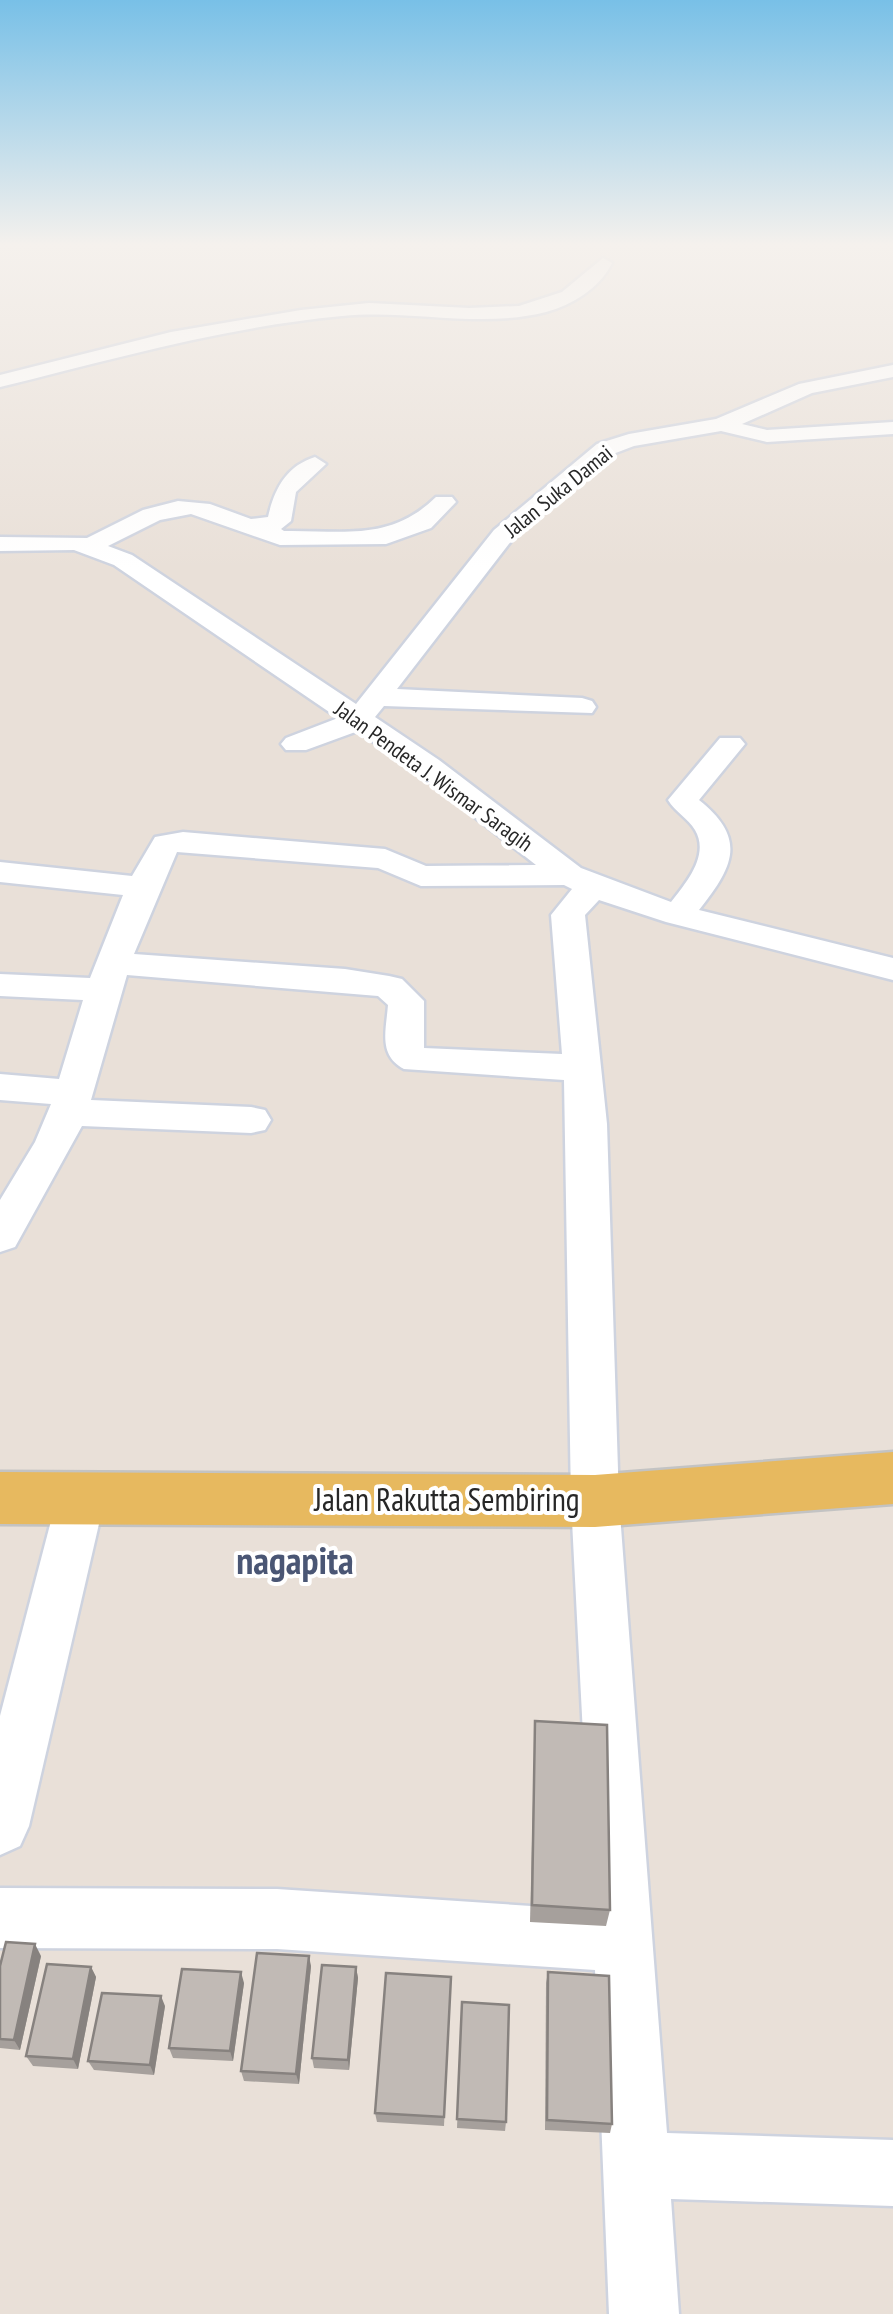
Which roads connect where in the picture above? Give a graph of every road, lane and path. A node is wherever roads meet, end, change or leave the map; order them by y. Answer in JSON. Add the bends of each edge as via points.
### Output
{"nodes":[{"id":1,"x":107,"y":353,"type":"edge"},
{"id":2,"x":893,"y":371,"type":"edge"},
{"id":3,"x":0,"y":381,"type":"edge"},
{"id":4,"x":721,"y":426,"type":"junction"},
{"id":5,"x":893,"y":428,"type":"edge"},
{"id":6,"x":315,"y":464,"type":"dead end"},
{"id":7,"x":444,"y":502,"type":"dead end"},
{"id":8,"x":256,"y":526,"type":"junction"},
{"id":9,"x":0,"y":544,"type":"edge"},
{"id":10,"x":90,"y":546,"type":"junction"},
{"id":11,"x":582,"y":707,"type":"dead end"},
{"id":12,"x":368,"y":708,"type":"junction"},
{"id":13,"x":296,"y":744,"type":"dead end"},
{"id":14,"x":730,"y":744,"type":"dead end"},
{"id":15,"x":0,"y":872,"type":"edge"},
{"id":16,"x":582,"y":882,"type":"junction"},
{"id":17,"x":141,"y":887,"type":"junction"},
{"id":18,"x":678,"y":914,"type":"junction"},
{"id":19,"x":893,"y":969,"type":"edge"},
{"id":20,"x":108,"y":977,"type":"junction"},
{"id":21,"x":0,"y":985,"type":"edge"},
{"id":22,"x":582,"y":1068,"type":"junction"},
{"id":23,"x":0,"y":1087,"type":"edge"},
{"id":24,"x":71,"y":1102,"type":"junction"},
{"id":25,"x":251,"y":1120,"type":"dead end"},
{"id":26,"x":0,"y":1236,"type":"edge"},
{"id":27,"x":893,"y":1478,"type":"edge"},
{"id":28,"x":0,"y":1498,"type":"edge"},
{"id":29,"x":81,"y":1498,"type":"junction"},
{"id":30,"x":595,"y":1501,"type":"junction"},
{"id":31,"x":0,"y":1826,"type":"edge"},
{"id":32,"x":0,"y":1918,"type":"edge"},
{"id":33,"x":624,"y":1942,"type":"junction"},
{"id":34,"x":635,"y":2165,"type":"junction"},
{"id":35,"x":893,"y":2173,"type":"edge"},
{"id":36,"x":644,"y":2314,"type":"edge"}],
"edges":[{"from":1,"to":3,"type":"street"},
{"from":2,"to":4,"type":"street","name":"Jalan Suka Damai","via":[[806,388]]},
{"from":4,"to":5,"type":"street","via":[[767,436]]},
{"from":4,"to":12,"type":"street","name":"Jalan Suka Damai","via":[[606,448],[503,535]]},
{"from":6,"to":8,"type":"street","via":[[285,490],[280,521]]},
{"from":7,"to":8,"type":"street","via":[[422,523],[386,538],[280,538]]},
{"from":8,"to":10,"type":"street","via":[[183,508]]},
{"from":9,"to":10,"type":"street","name":"Jalan Pendeta J. Wismar Saragih"},
{"from":10,"to":12,"type":"street","name":"Jalan Pendeta J. Wismar Saragih","via":[[137,570],[307,688]]},
{"from":11,"to":12,"type":"street"},
{"from":12,"to":13,"type":"street","via":[[333,732]]},
{"from":12,"to":16,"type":"street","name":"Jalan Pendeta J. Wismar Saragih","via":[[428,766]]},
{"from":14,"to":18,"type":"street","via":[[683,800],[713,832],[715,851],[712,870]]},
{"from":15,"to":17,"type":"street"},
{"from":16,"to":17,"type":"street","via":[[421,876],[385,859],[183,842],[166,844]]},
{"from":16,"to":18,"type":"street","name":"Jalan Pendeta J. Wismar Saragih"},
{"from":16,"to":22,"type":"street","via":[[568,916]]},
{"from":17,"to":20,"type":"street"},
{"from":18,"to":19,"type":"street","name":"Jalan Pendeta J. Wismar Saragih"},
{"from":20,"to":21,"type":"street"},
{"from":20,"to":22,"type":"street","via":[[345,980],[390,987],[406,1002],[404,1053],[416,1060]]},
{"from":20,"to":24,"type":"street"},
{"from":22,"to":30,"type":"street"},
{"from":23,"to":24,"type":"street"},
{"from":24,"to":25,"type":"street"},
{"from":24,"to":26,"type":"street","via":[[42,1170]]},
{"from":27,"to":30,"type":"main road","name":"Jalan Rakutta Sembiring"},
{"from":28,"to":29,"type":"main road","name":"Jalan Rakutta Sembiring"},
{"from":29,"to":30,"type":"main road","name":"Jalan Rakutta Sembiring"},
{"from":29,"to":31,"type":"street"},
{"from":30,"to":33,"type":"street"},
{"from":32,"to":33,"type":"street","via":[[277,1919]]},
{"from":33,"to":34,"type":"street"},
{"from":34,"to":35,"type":"street"},
{"from":34,"to":36,"type":"street"}]}
